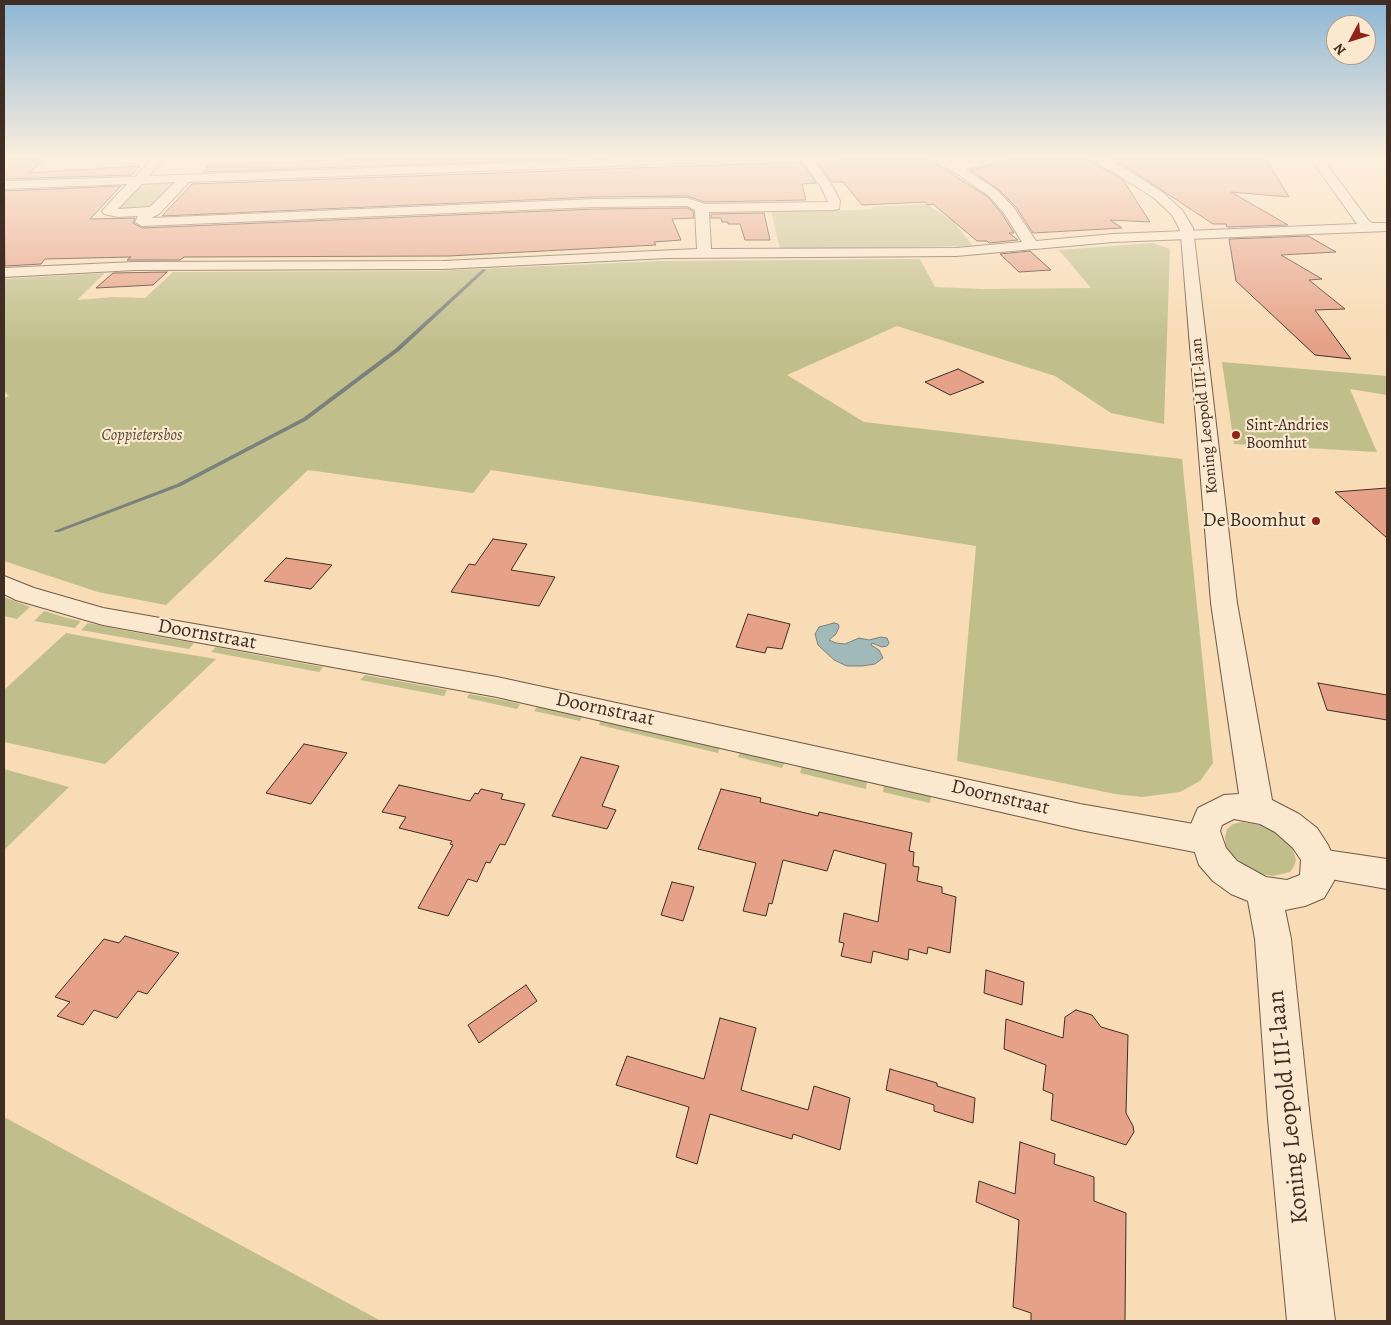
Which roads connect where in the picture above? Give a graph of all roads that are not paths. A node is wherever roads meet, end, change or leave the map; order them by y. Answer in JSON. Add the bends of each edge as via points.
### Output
{"nodes":[{"id":1,"x":143,"y":221,"type":"edge"},
{"id":2,"x":170,"y":221,"type":"edge"},
{"id":3,"x":703,"y":221,"type":"edge"},
{"id":4,"x":1015,"y":221,"type":"edge"},
{"id":5,"x":1182,"y":221,"type":"edge"},
{"id":6,"x":1362,"y":221,"type":"edge"},
{"id":7,"x":1387,"y":227,"type":"edge"},
{"id":8,"x":1370,"y":228,"type":"junction"},
{"id":9,"x":1188,"y":236,"type":"junction"},
{"id":10,"x":1032,"y":246,"type":"junction"},
{"id":11,"x":704,"y":254,"type":"junction"},
{"id":12,"x":4,"y":273,"type":"edge"},
{"id":13,"x":4,"y":584,"type":"edge"},
{"id":14,"x":1257,"y":809,"type":"junction"},
{"id":15,"x":1206,"y":840,"type":"junction"},
{"id":16,"x":1319,"y":862,"type":"junction"},
{"id":17,"x":1387,"y":874,"type":"edge"},
{"id":18,"x":1264,"y":892,"type":"junction"},
{"id":19,"x":1311,"y":1321,"type":"edge"}],
"edges":[{"from":1,"to":2,"type":"street"},
{"from":3,"to":11,"type":"street"},
{"from":4,"to":10,"type":"street"},
{"from":5,"to":9,"type":"street","name":"Koning Leopold III-laan"},
{"from":6,"to":8,"type":"street"},
{"from":7,"to":8,"type":"street"},
{"from":8,"to":9,"type":"street"},
{"from":9,"to":10,"type":"street","via":[[1113,238]]},
{"from":9,"to":14,"type":"street","name":"Koning Leopold III-laan","via":[[1224,603]]},
{"from":10,"to":11,"type":"street","via":[[954,252]]},
{"from":11,"to":12,"type":"street","via":[[443,265],[135,266]]},
{"from":13,"to":15,"type":"street","name":"Doornstraat","via":[[25,594],[102,616],[506,689],[1080,817]]},
{"from":14,"to":15,"type":"street","via":[[1234,806],[1216,812],[1206,823]]},
{"from":14,"to":16,"type":"street","via":[[1278,817],[1296,830],[1312,847]]},
{"from":15,"to":18,"type":"street","via":[[1211,855],[1225,871]]},
{"from":16,"to":17,"type":"street"},
{"from":16,"to":18,"type":"street","via":[[1317,881],[1305,891],[1287,896]]},
{"from":18,"to":19,"type":"street","name":"Koning Leopold III-laan","via":[[1272,939]]}]}
